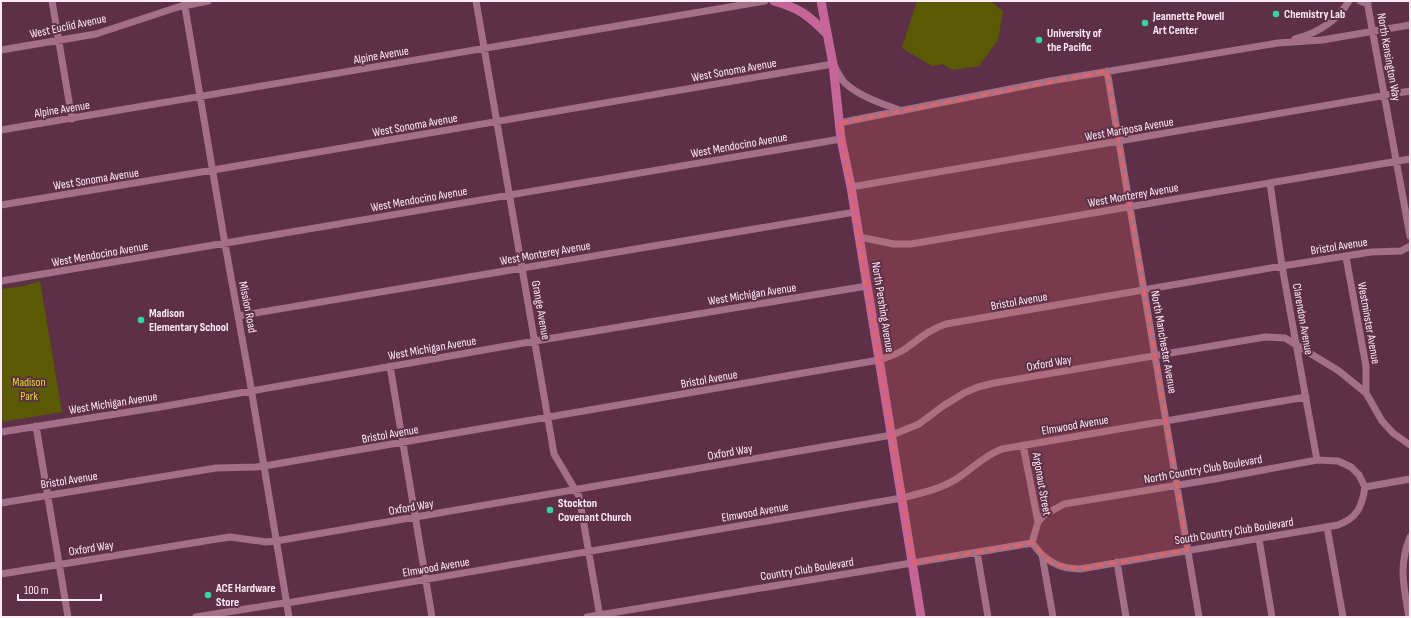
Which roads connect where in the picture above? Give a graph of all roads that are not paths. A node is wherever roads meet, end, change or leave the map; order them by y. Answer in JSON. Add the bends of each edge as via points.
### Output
{"nodes":[{"id":1,"x":52,"y":1,"type":"edge"},
{"id":2,"x":208,"y":1,"type":"edge"},
{"id":3,"x":476,"y":1,"type":"edge"},
{"id":4,"x":765,"y":1,"type":"edge"},
{"id":5,"x":774,"y":1,"type":"edge"},
{"id":6,"x":821,"y":1,"type":"edge"},
{"id":7,"x":1350,"y":1,"type":"edge"},
{"id":8,"x":1360,"y":1,"type":"edge"},
{"id":9,"x":1368,"y":2,"type":"edge"},
{"id":10,"x":185,"y":3,"type":"edge"},
{"id":11,"x":1410,"y":25,"type":"edge"},
{"id":12,"x":1374,"y":31,"type":"junction"},
{"id":13,"x":827,"y":34,"type":"junction"},
{"id":14,"x":59,"y":40,"type":"junction"},
{"id":15,"x":1278,"y":43,"type":"junction"},
{"id":16,"x":485,"y":49,"type":"junction"},
{"id":17,"x":1,"y":50,"type":"edge"},
{"id":18,"x":833,"y":64,"type":"junction"},
{"id":19,"x":1108,"y":71,"type":"junction"},
{"id":20,"x":1410,"y":91,"type":"edge"},
{"id":21,"x":1385,"y":95,"type":"junction"},
{"id":22,"x":201,"y":97,"type":"junction"},
{"id":23,"x":902,"y":111,"type":"junction"},
{"id":24,"x":72,"y":119,"type":"junction"},
{"id":25,"x":497,"y":122,"type":"junction"},
{"id":26,"x":839,"y":123,"type":"junction"},
{"id":27,"x":1,"y":130,"type":"edge"},
{"id":28,"x":841,"y":139,"type":"junction"},
{"id":29,"x":1119,"y":142,"type":"junction"},
{"id":30,"x":1410,"y":158,"type":"edge"},
{"id":31,"x":1396,"y":161,"type":"junction"},
{"id":32,"x":213,"y":170,"type":"junction"},
{"id":33,"x":1270,"y":183,"type":"junction"},
{"id":34,"x":851,"y":187,"type":"junction"},
{"id":35,"x":510,"y":195,"type":"junction"},
{"id":36,"x":1406,"y":197,"type":"edge"},
{"id":37,"x":1,"y":206,"type":"edge"},
{"id":38,"x":1130,"y":207,"type":"junction"},
{"id":39,"x":855,"y":212,"type":"junction"},
{"id":40,"x":859,"y":236,"type":"junction"},
{"id":41,"x":1410,"y":236,"type":"edge"},
{"id":42,"x":224,"y":244,"type":"junction"},
{"id":43,"x":1410,"y":246,"type":"edge"},
{"id":44,"x":1346,"y":257,"type":"junction"},
{"id":45,"x":1282,"y":266,"type":"junction"},
{"id":46,"x":522,"y":268,"type":"junction"},
{"id":47,"x":1,"y":281,"type":"edge"},
{"id":48,"x":867,"y":286,"type":"junction"},
{"id":49,"x":1144,"y":290,"type":"junction"},
{"id":50,"x":238,"y":316,"type":"junction"},
{"id":51,"x":535,"y":341,"type":"junction"},
{"id":52,"x":1296,"y":344,"type":"junction"},
{"id":53,"x":1156,"y":356,"type":"junction"},
{"id":54,"x":879,"y":360,"type":"junction"},
{"id":55,"x":390,"y":366,"type":"junction"},
{"id":56,"x":251,"y":390,"type":"junction"},
{"id":57,"x":1366,"y":393,"type":"junction"},
{"id":58,"x":1306,"y":397,"type":"junction"},
{"id":59,"x":548,"y":418,"type":"junction"},
{"id":60,"x":1166,"y":420,"type":"junction"},
{"id":61,"x":36,"y":426,"type":"junction"},
{"id":62,"x":1,"y":432,"type":"edge"},
{"id":63,"x":892,"y":435,"type":"junction"},
{"id":64,"x":402,"y":442,"type":"junction"},
{"id":65,"x":1024,"y":445,"type":"junction"},
{"id":66,"x":1410,"y":445,"type":"edge"},
{"id":67,"x":1317,"y":460,"type":"junction"},
{"id":68,"x":264,"y":466,"type":"junction"},
{"id":69,"x":1410,"y":479,"type":"edge"},
{"id":70,"x":1177,"y":485,"type":"junction"},
{"id":71,"x":1365,"y":487,"type":"junction"},
{"id":72,"x":574,"y":489,"type":"junction"},
{"id":73,"x":48,"y":495,"type":"junction"},
{"id":74,"x":902,"y":498,"type":"junction"},
{"id":75,"x":1,"y":503,"type":"edge"},
{"id":76,"x":415,"y":517,"type":"junction"},
{"id":77,"x":1038,"y":522,"type":"junction"},
{"id":78,"x":1327,"y":527,"type":"junction"},
{"id":79,"x":1410,"y":537,"type":"edge"},
{"id":80,"x":1259,"y":539,"type":"junction"},
{"id":81,"x":276,"y":541,"type":"junction"},
{"id":82,"x":1032,"y":543,"type":"junction"},
{"id":83,"x":1188,"y":550,"type":"junction"},
{"id":84,"x":588,"y":552,"type":"junction"},
{"id":85,"x":977,"y":552,"type":"junction"},
{"id":86,"x":1042,"y":555,"type":"junction"},
{"id":87,"x":1117,"y":562,"type":"junction"},
{"id":88,"x":913,"y":563,"type":"junction"},
{"id":89,"x":59,"y":564,"type":"junction"},
{"id":90,"x":1,"y":574,"type":"edge"},
{"id":91,"x":426,"y":580,"type":"junction"},
{"id":92,"x":287,"y":603,"type":"junction"},
{"id":93,"x":599,"y":616,"type":"edge"},
{"id":94,"x":68,"y":617,"type":"edge"},
{"id":95,"x":196,"y":617,"type":"edge"},
{"id":96,"x":289,"y":617,"type":"edge"},
{"id":97,"x":432,"y":617,"type":"edge"},
{"id":98,"x":586,"y":617,"type":"edge"},
{"id":99,"x":921,"y":617,"type":"edge"},
{"id":100,"x":988,"y":617,"type":"edge"},
{"id":101,"x":1053,"y":617,"type":"edge"},
{"id":102,"x":1126,"y":617,"type":"edge"},
{"id":103,"x":1199,"y":617,"type":"edge"},
{"id":104,"x":1272,"y":617,"type":"edge"},
{"id":105,"x":1343,"y":617,"type":"edge"},
{"id":106,"x":1409,"y":617,"type":"edge"}],
"edges":[{"from":1,"to":14,"type":"street"},
{"from":2,"to":10,"type":"street","name":"West Euclid Avenue"},
{"from":3,"to":16,"type":"street","name":"Grange Avenue"},
{"from":4,"to":16,"type":"street","name":"Alpine Avenue"},
{"from":5,"to":13,"type":"main road","via":[[803,12]]},
{"from":6,"to":13,"type":"main road","name":"North Pershing Avenue"},
{"from":7,"to":15,"type":"street","via":[[1322,29],[1310,35]]},
{"from":8,"to":9,"type":"street"},
{"from":9,"to":12,"type":"street","name":"North Kensington Way"},
{"from":10,"to":14,"type":"street","name":"West Euclid Avenue","via":[[96,34]]},
{"from":10,"to":22,"type":"street","name":"Mission Road"},
{"from":11,"to":12,"type":"street"},
{"from":12,"to":15,"type":"street","via":[[1322,40]]},
{"from":12,"to":21,"type":"street","name":"North Kensington Way"},
{"from":13,"to":18,"type":"main road","name":"North Pershing Avenue"},
{"from":14,"to":17,"type":"street","name":"West Euclid Avenue"},
{"from":14,"to":24,"type":"street"},
{"from":15,"to":19,"type":"street"},
{"from":16,"to":22,"type":"street","name":"Alpine Avenue"},
{"from":16,"to":25,"type":"street","name":"Grange Avenue"},
{"from":18,"to":23,"type":"street","via":[[844,82],[858,92]]},
{"from":18,"to":25,"type":"street","name":"West Sonoma Avenue"},
{"from":18,"to":26,"type":"main road","name":"North Pershing Avenue"},
{"from":19,"to":23,"type":"street"},
{"from":19,"to":29,"type":"street","name":"North Manchester Avenue"},
{"from":20,"to":21,"type":"street","name":"West Mariposa Avenue"},
{"from":21,"to":29,"type":"street","name":"West Mariposa Avenue"},
{"from":21,"to":31,"type":"street","name":"North Kensington Way"},
{"from":22,"to":24,"type":"street","name":"Alpine Avenue"},
{"from":22,"to":32,"type":"street","name":"Mission Road"},
{"from":23,"to":26,"type":"street"},
{"from":24,"to":27,"type":"street","name":"Alpine Avenue"},
{"from":25,"to":32,"type":"street","name":"West Sonoma Avenue"},
{"from":25,"to":35,"type":"street","name":"Grange Avenue"},
{"from":26,"to":28,"type":"main road","name":"North Pershing Avenue"},
{"from":28,"to":34,"type":"main road","name":"North Pershing Avenue"},
{"from":28,"to":35,"type":"street","name":"West Mendocino Avenue"},
{"from":29,"to":34,"type":"street","name":"West Mariposa Avenue"},
{"from":29,"to":38,"type":"street","name":"North Manchester Avenue"},
{"from":30,"to":31,"type":"street","name":"West Monterey Avenue"},
{"from":31,"to":33,"type":"street","name":"West Monterey Avenue"},
{"from":31,"to":36,"type":"street","name":"North Kensington Way"},
{"from":32,"to":37,"type":"street","name":"West Sonoma Avenue"},
{"from":32,"to":42,"type":"street","name":"Mission Road"},
{"from":33,"to":38,"type":"street","name":"West Monterey Avenue"},
{"from":33,"to":45,"type":"street","name":"Clarendon Avenue"},
{"from":34,"to":39,"type":"main road","name":"North Pershing Avenue"},
{"from":35,"to":42,"type":"street","name":"West Mendocino Avenue"},
{"from":35,"to":46,"type":"street","name":"Grange Avenue"},
{"from":36,"to":41,"type":"street","name":"North Kensington Way"},
{"from":38,"to":40,"type":"street","name":"West Monterey Avenue","via":[[904,244]]},
{"from":38,"to":49,"type":"street","name":"North Manchester Avenue"},
{"from":39,"to":40,"type":"main road","name":"North Pershing Avenue"},
{"from":39,"to":46,"type":"street","name":"West Monterey Avenue"},
{"from":40,"to":48,"type":"main road","name":"North Pershing Avenue"},
{"from":42,"to":47,"type":"street","name":"West Mendocino Avenue"},
{"from":42,"to":50,"type":"street","name":"Mission Road"},
{"from":43,"to":44,"type":"street","name":"Bristol Avenue","via":[[1401,251]]},
{"from":44,"to":45,"type":"street","name":"Bristol Avenue"},
{"from":44,"to":57,"type":"street","name":"Westminster Avenue","via":[[1366,366]]},
{"from":45,"to":49,"type":"street","name":"Bristol Avenue"},
{"from":45,"to":52,"type":"street","name":"Clarendon Avenue"},
{"from":46,"to":50,"type":"street","name":"West Monterey Avenue"},
{"from":46,"to":51,"type":"street","name":"Grange Avenue"},
{"from":48,"to":51,"type":"street","name":"West Michigan Avenue"},
{"from":48,"to":54,"type":"main road","name":"North Pershing Avenue"},
{"from":49,"to":53,"type":"street","name":"North Manchester Avenue"},
{"from":49,"to":54,"type":"street","name":"Bristol Avenue","via":[[941,326],[924,334],[904,350]]},
{"from":50,"to":56,"type":"street","name":"Mission Road"},
{"from":51,"to":55,"type":"street","name":"West Michigan Avenue"},
{"from":51,"to":59,"type":"street","name":"Grange Avenue"},
{"from":52,"to":53,"type":"street","name":"Oxford Way","via":[[1285,338],[1265,336]]},
{"from":52,"to":57,"type":"street","name":"Oxford Way"},
{"from":52,"to":58,"type":"street","name":"Clarendon Avenue"},
{"from":53,"to":60,"type":"street","name":"North Manchester Avenue"},
{"from":53,"to":63,"type":"street","name":"Oxford Way","via":[[978,387],[952,400],[919,424]]},
{"from":54,"to":59,"type":"street","name":"Bristol Avenue"},
{"from":54,"to":63,"type":"main road","name":"North Pershing Avenue"},
{"from":55,"to":56,"type":"street","name":"West Michigan Avenue"},
{"from":55,"to":64,"type":"street"},
{"from":56,"to":61,"type":"street","name":"West Michigan Avenue"},
{"from":56,"to":68,"type":"street","name":"Mission Road"},
{"from":57,"to":66,"type":"street","name":"Oxford Way","via":[[1382,421]]},
{"from":58,"to":60,"type":"street","name":"Elmwood Avenue"},
{"from":58,"to":67,"type":"street","name":"Clarendon Avenue"},
{"from":59,"to":64,"type":"street","name":"Bristol Avenue"},
{"from":59,"to":72,"type":"street","name":"Grange Avenue","via":[[554,454]]},
{"from":60,"to":65,"type":"street","name":"Elmwood Avenue"},
{"from":60,"to":70,"type":"street","name":"North Manchester Avenue"},
{"from":61,"to":62,"type":"street","name":"West Michigan Avenue"},
{"from":61,"to":73,"type":"street"},
{"from":63,"to":72,"type":"street","name":"Oxford Way"},
{"from":63,"to":74,"type":"main road","name":"North Pershing Avenue"},
{"from":64,"to":68,"type":"street","name":"Bristol Avenue"},
{"from":64,"to":76,"type":"street"},
{"from":65,"to":74,"type":"street","name":"Elmwood Avenue","via":[[996,451],[948,483]]},
{"from":65,"to":77,"type":"street","name":"Argonaut Street"},
{"from":67,"to":70,"type":"street","name":"North Country Club Boulevard"},
{"from":67,"to":71,"type":"street","name":"North Country Club Boulevard","via":[[1338,461],[1351,467]]},
{"from":68,"to":73,"type":"street","name":"Bristol Avenue","via":[[216,468]]},
{"from":68,"to":81,"type":"street","name":"Mission Road"},
{"from":69,"to":71,"type":"street"},
{"from":70,"to":77,"type":"street","name":"North Country Club Boulevard","via":[[1064,504],[1044,515]]},
{"from":70,"to":83,"type":"street","name":"North Manchester Avenue"},
{"from":71,"to":78,"type":"street","name":"South Country Club Boulevard","via":[[1361,506],[1352,518]]},
{"from":72,"to":76,"type":"street","name":"Oxford Way"},
{"from":72,"to":84,"type":"street","name":"Grange Avenue","via":[[579,496]]},
{"from":73,"to":75,"type":"street","name":"Bristol Avenue"},
{"from":73,"to":89,"type":"street"},
{"from":74,"to":84,"type":"street","name":"Elmwood Avenue"},
{"from":74,"to":88,"type":"main road","name":"North Pershing Avenue"},
{"from":76,"to":81,"type":"street","name":"Oxford Way"},
{"from":76,"to":91,"type":"street"},
{"from":77,"to":82,"type":"street","name":"Argonaut Street"},
{"from":78,"to":80,"type":"street","name":"South Country Club Boulevard"},
{"from":78,"to":105,"type":"street"},
{"from":79,"to":106,"type":"street","via":[[1402,568]]},
{"from":80,"to":83,"type":"street","name":"South Country Club Boulevard"},
{"from":80,"to":104,"type":"street"},
{"from":81,"to":89,"type":"street","name":"Oxford Way","via":[[230,537]]},
{"from":81,"to":92,"type":"street","name":"Mission Road"},
{"from":82,"to":85,"type":"street","name":"Country Club Boulevard"},
{"from":82,"to":86,"type":"street"},
{"from":83,"to":87,"type":"street","name":"South Country Club Boulevard"},
{"from":83,"to":103,"type":"street","name":"North Manchester Avenue"},
{"from":84,"to":91,"type":"street","name":"Elmwood Avenue"},
{"from":84,"to":93,"type":"street","name":"Grange Avenue"},
{"from":85,"to":88,"type":"street","name":"Country Club Boulevard"},
{"from":85,"to":100,"type":"street"},
{"from":86,"to":87,"type":"street","name":"South Country Club Boulevard","via":[[1052,564],[1065,568]]},
{"from":86,"to":101,"type":"street"},
{"from":87,"to":102,"type":"street"},
{"from":88,"to":93,"type":"street","name":"Country Club Boulevard"},
{"from":88,"to":99,"type":"main road","name":"North Pershing Avenue"},
{"from":89,"to":90,"type":"street","name":"Oxford Way"},
{"from":89,"to":94,"type":"street"},
{"from":91,"to":92,"type":"street","name":"Elmwood Avenue"},
{"from":91,"to":97,"type":"street"},
{"from":92,"to":95,"type":"street","name":"Elmwood Avenue"},
{"from":92,"to":96,"type":"street","name":"Mission Road"},
{"from":93,"to":98,"type":"street","name":"Country Club Boulevard"}]}
